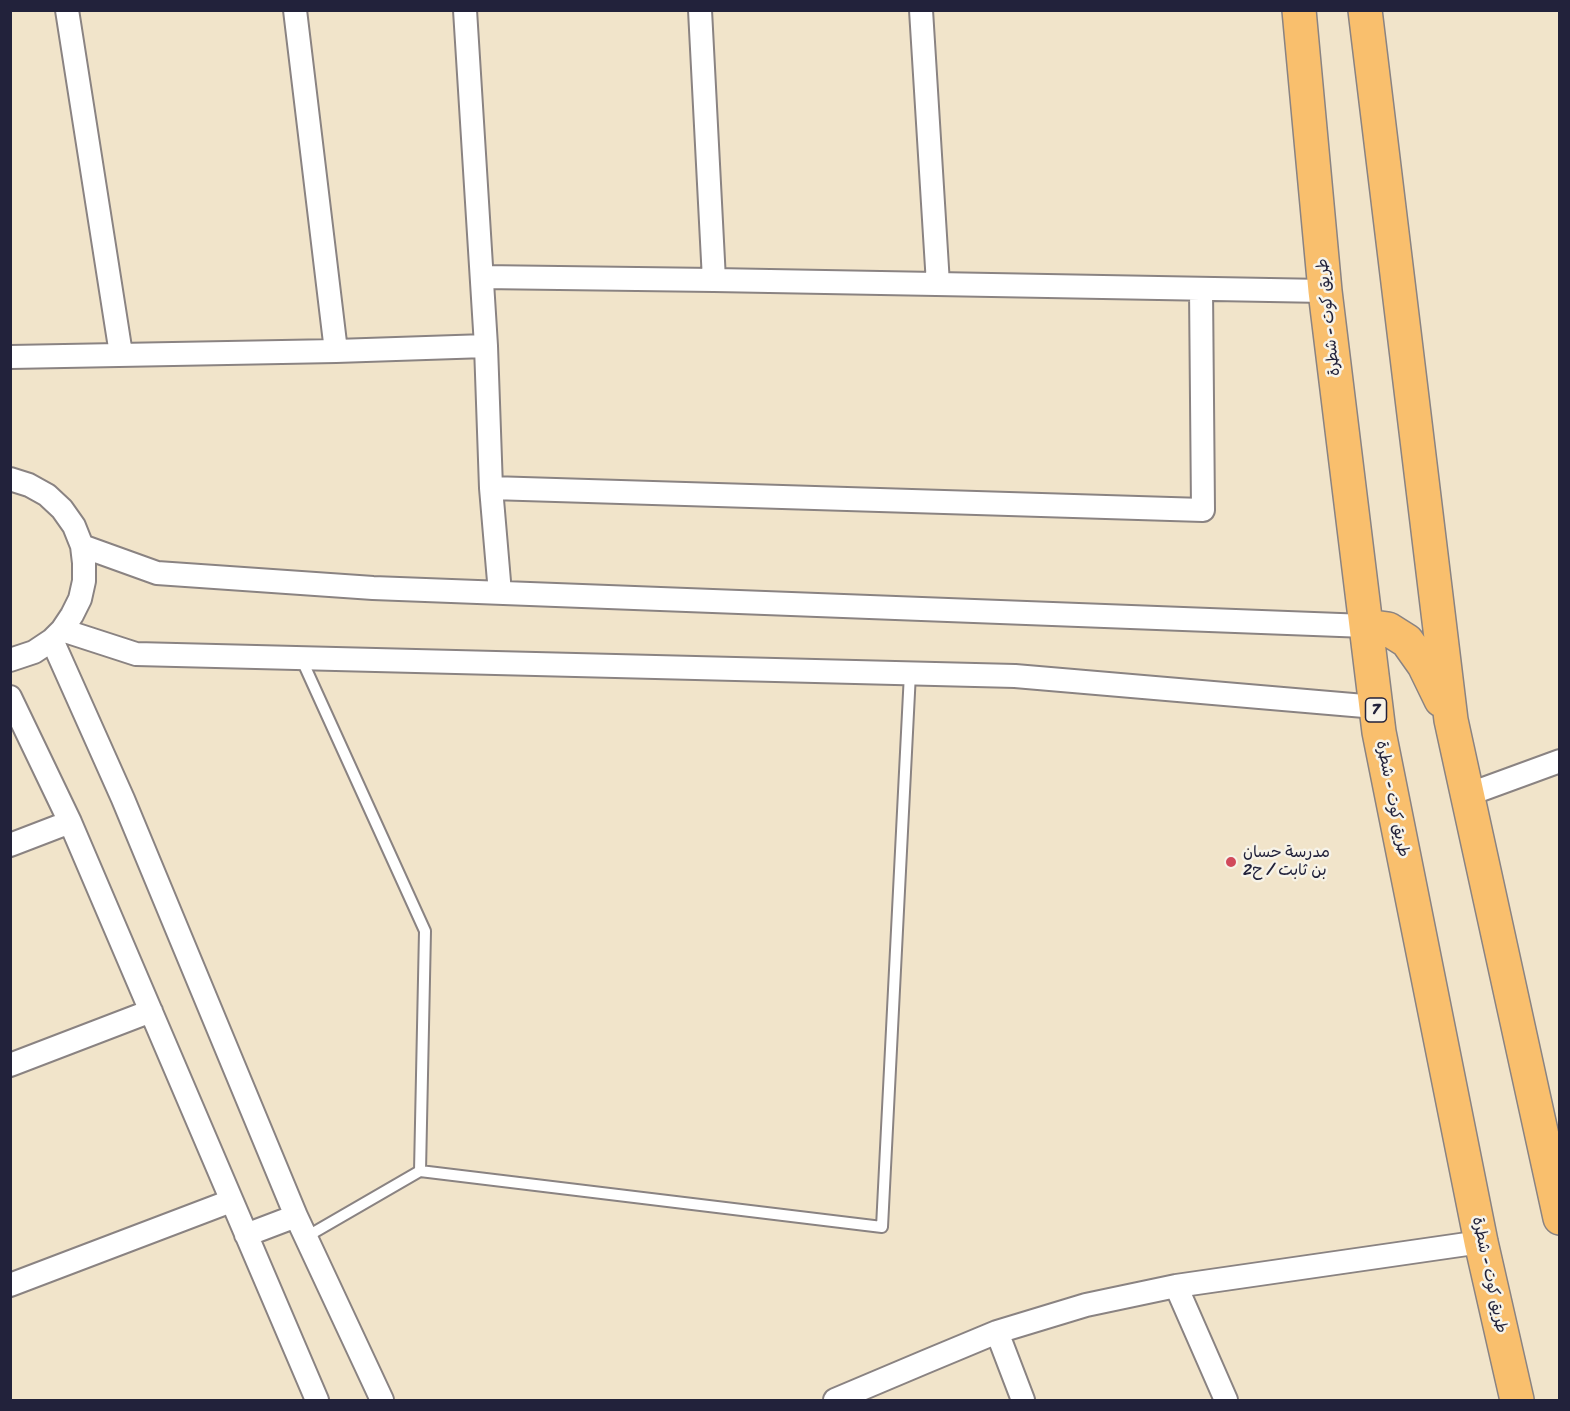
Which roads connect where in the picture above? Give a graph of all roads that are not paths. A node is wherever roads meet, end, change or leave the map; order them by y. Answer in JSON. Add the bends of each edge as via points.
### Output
{"nodes":[{"id":1,"x":67,"y":10,"type":"edge"},
{"id":2,"x":295,"y":10,"type":"edge"},
{"id":3,"x":465,"y":10,"type":"edge"},
{"id":4,"x":700,"y":10,"type":"edge"},
{"id":5,"x":921,"y":10,"type":"edge"},
{"id":6,"x":1299,"y":10,"type":"edge"},
{"id":7,"x":1365,"y":10,"type":"edge"},
{"id":8,"x":482,"y":277,"type":"junction"},
{"id":9,"x":714,"y":280,"type":"junction"},
{"id":10,"x":938,"y":284,"type":"junction"},
{"id":11,"x":1201,"y":289,"type":"junction"},
{"id":12,"x":1325,"y":291,"type":"junction"},
{"id":13,"x":486,"y":345,"type":"junction"},
{"id":14,"x":336,"y":351,"type":"junction"},
{"id":15,"x":121,"y":354,"type":"junction"},
{"id":16,"x":10,"y":357,"type":"edge"},
{"id":17,"x":10,"y":479,"type":"edge"},
{"id":18,"x":491,"y":488,"type":"junction"},
{"id":19,"x":82,"y":546,"type":"junction"},
{"id":20,"x":500,"y":593,"type":"junction"},
{"id":21,"x":1366,"y":626,"type":"junction"},
{"id":22,"x":57,"y":635,"type":"junction"},
{"id":23,"x":301,"y":658,"type":"junction"},
{"id":24,"x":10,"y":660,"type":"edge"},
{"id":25,"x":910,"y":674,"type":"junction"},
{"id":26,"x":10,"y":697,"type":"edge"},
{"id":27,"x":1376,"y":707,"type":"junction"},
{"id":28,"x":1451,"y":720,"type":"junction"},
{"id":29,"x":1560,"y":761,"type":"edge"},
{"id":30,"x":1467,"y":795,"type":"junction"},
{"id":31,"x":70,"y":822,"type":"junction"},
{"id":32,"x":10,"y":845,"type":"edge"},
{"id":33,"x":151,"y":1011,"type":"junction"},
{"id":34,"x":10,"y":1065,"type":"edge"},
{"id":35,"x":420,"y":1171,"type":"junction"},
{"id":36,"x":231,"y":1201,"type":"junction"},
{"id":37,"x":296,"y":1216,"type":"junction"},
{"id":38,"x":1560,"y":1218,"type":"edge"},
{"id":39,"x":246,"y":1235,"type":"junction"},
{"id":40,"x":306,"y":1237,"type":"junction"},
{"id":41,"x":1481,"y":1242,"type":"junction"},
{"id":42,"x":10,"y":1284,"type":"edge"},
{"id":43,"x":1176,"y":1286,"type":"junction"},
{"id":44,"x":997,"y":1332,"type":"junction"},
{"id":45,"x":317,"y":1401,"type":"edge"},
{"id":46,"x":382,"y":1401,"type":"edge"},
{"id":47,"x":835,"y":1401,"type":"edge"},
{"id":48,"x":1023,"y":1401,"type":"edge"},
{"id":49,"x":1226,"y":1401,"type":"edge"},
{"id":50,"x":1516,"y":1401,"type":"edge"}],
"edges":[{"from":1,"to":15,"type":"street"},
{"from":2,"to":14,"type":"street"},
{"from":3,"to":8,"type":"street"},
{"from":4,"to":9,"type":"street"},
{"from":5,"to":10,"type":"street"},
{"from":6,"to":12,"type":"highway","name":"طريق كوت - شطرة","number":"7"},
{"from":7,"to":28,"type":"highway"},
{"from":8,"to":9,"type":"street"},
{"from":8,"to":13,"type":"street"},
{"from":9,"to":10,"type":"street"},
{"from":10,"to":11,"type":"street"},
{"from":11,"to":12,"type":"street"},
{"from":11,"to":18,"type":"street","via":[[1203,510]]},
{"from":12,"to":21,"type":"highway","name":"طريق كوت - شطرة","number":"7"},
{"from":13,"to":14,"type":"street"},
{"from":13,"to":18,"type":"street"},
{"from":14,"to":15,"type":"street"},
{"from":15,"to":16,"type":"street"},
{"from":17,"to":19,"type":"street","via":[[47,495],[74,526]]},
{"from":18,"to":20,"type":"street"},
{"from":19,"to":20,"type":"street","via":[[157,573]]},
{"from":19,"to":22,"type":"street","via":[[84,581],[80,598]]},
{"from":20,"to":21,"type":"street"},
{"from":21,"to":27,"type":"highway","name":"طريق كوت - شطرة","number":"7"},
{"from":21,"to":28,"type":"highway","via":[[1388,629],[1407,640]]},
{"from":22,"to":23,"type":"street","via":[[136,654]]},
{"from":22,"to":24,"type":"street","via":[[34,652]]},
{"from":22,"to":37,"type":"street"},
{"from":23,"to":25,"type":"street"},
{"from":23,"to":35,"type":"lane","via":[[425,931]]},
{"from":25,"to":27,"type":"street","via":[[1015,676]]},
{"from":25,"to":35,"type":"lane","via":[[882,1227]]},
{"from":26,"to":31,"type":"street"},
{"from":27,"to":41,"type":"highway","name":"طريق كوت - شطرة","number":"7"},
{"from":28,"to":30,"type":"highway"},
{"from":29,"to":30,"type":"street"},
{"from":30,"to":38,"type":"highway"},
{"from":31,"to":32,"type":"street"},
{"from":31,"to":33,"type":"street"},
{"from":33,"to":34,"type":"street"},
{"from":33,"to":36,"type":"street"},
{"from":35,"to":40,"type":"lane"},
{"from":36,"to":39,"type":"street"},
{"from":36,"to":42,"type":"street"},
{"from":37,"to":39,"type":"street"},
{"from":37,"to":40,"type":"street"},
{"from":39,"to":45,"type":"street"},
{"from":40,"to":46,"type":"street"},
{"from":41,"to":43,"type":"street"},
{"from":41,"to":50,"type":"highway","name":"طريق كوت - شطرة","number":"7"},
{"from":43,"to":44,"type":"street","via":[[1086,1305]]},
{"from":43,"to":49,"type":"street"},
{"from":44,"to":47,"type":"street"},
{"from":44,"to":48,"type":"street"}]}
